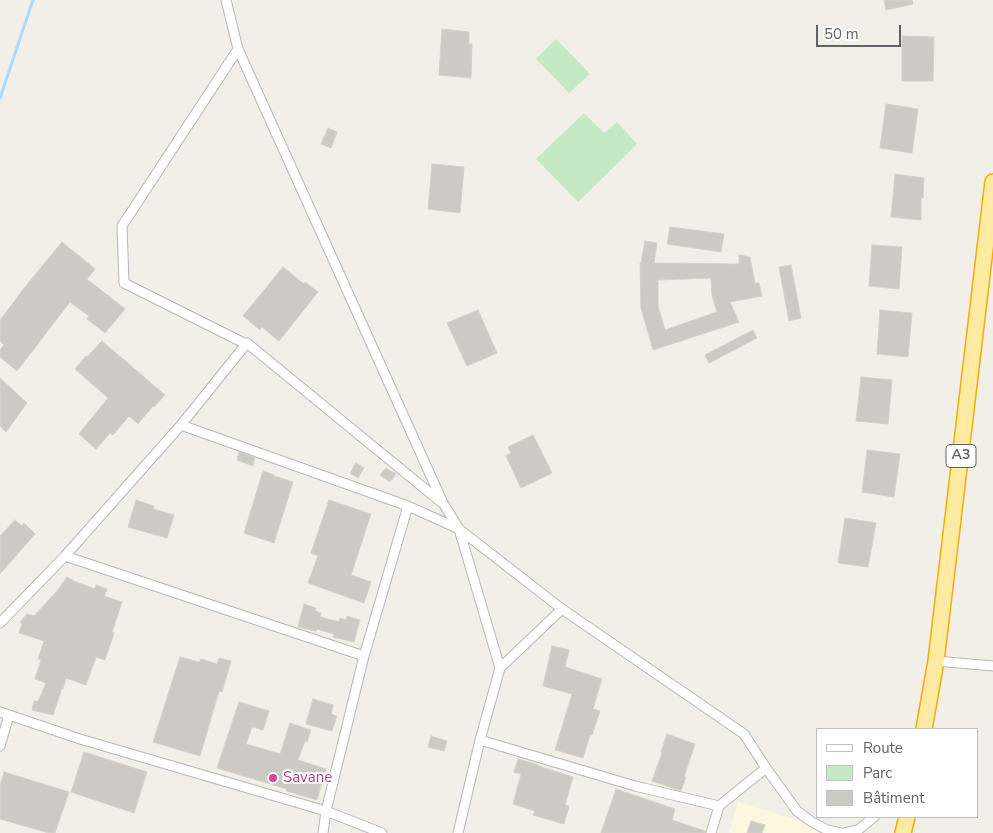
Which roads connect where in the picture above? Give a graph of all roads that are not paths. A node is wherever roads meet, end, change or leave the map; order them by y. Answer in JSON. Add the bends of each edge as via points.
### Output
{"nodes":[{"id":1,"x":226,"y":0,"type":"edge"},
{"id":2,"x":238,"y":49,"type":"junction"},
{"id":3,"x":993,"y":182,"type":"edge"},
{"id":4,"x":246,"y":344,"type":"junction"},
{"id":5,"x":181,"y":425,"type":"junction"},
{"id":6,"x":443,"y":504,"type":"junction"},
{"id":7,"x":408,"y":506,"type":"junction"},
{"id":8,"x":459,"y":529,"type":"junction"},
{"id":9,"x":65,"y":556,"type":"junction"},
{"id":10,"x":562,"y":609,"type":"junction"},
{"id":11,"x":0,"y":623,"type":"edge"},
{"id":12,"x":364,"y":656,"type":"junction"},
{"id":13,"x":936,"y":661,"type":"junction"},
{"id":14,"x":993,"y":666,"type":"edge"},
{"id":15,"x":500,"y":668,"type":"junction"},
{"id":16,"x":5,"y":714,"type":"edge"},
{"id":17,"x":924,"y":728,"type":"edge"},
{"id":18,"x":480,"y":740,"type":"junction"},
{"id":19,"x":0,"y":746,"type":"edge"},
{"id":20,"x":766,"y":768,"type":"junction"},
{"id":21,"x":719,"y":806,"type":"junction"},
{"id":22,"x":326,"y":811,"type":"junction"},
{"id":23,"x":873,"y":818,"type":"edge"},
{"id":24,"x":907,"y":818,"type":"edge"},
{"id":25,"x":323,"y":833,"type":"edge"},
{"id":26,"x":382,"y":833,"type":"edge"},
{"id":27,"x":458,"y":833,"type":"edge"},
{"id":28,"x":711,"y":833,"type":"edge"},
{"id":29,"x":843,"y":833,"type":"edge"},
{"id":30,"x":903,"y":833,"type":"edge"}],
"edges":[{"from":1,"to":2,"type":"street"},
{"from":2,"to":4,"type":"street","via":[[122,226],[124,283]]},
{"from":2,"to":6,"type":"street"},
{"from":3,"to":13,"type":"highway","number":"A3"},
{"from":4,"to":5,"type":"street"},
{"from":4,"to":6,"type":"street"},
{"from":5,"to":7,"type":"street"},
{"from":5,"to":9,"type":"street"},
{"from":6,"to":8,"type":"street"},
{"from":7,"to":8,"type":"street"},
{"from":7,"to":12,"type":"street"},
{"from":8,"to":10,"type":"street"},
{"from":8,"to":15,"type":"street"},
{"from":9,"to":11,"type":"street"},
{"from":9,"to":12,"type":"street"},
{"from":10,"to":15,"type":"street"},
{"from":10,"to":20,"type":"street","via":[[744,734]]},
{"from":12,"to":22,"type":"street"},
{"from":13,"to":14,"type":"street"},
{"from":13,"to":17,"type":"highway","number":"A3"},
{"from":15,"to":18,"type":"street"},
{"from":16,"to":19,"type":"street"},
{"from":16,"to":22,"type":"street"},
{"from":18,"to":21,"type":"street","via":[[635,786]]},
{"from":18,"to":27,"type":"street"},
{"from":20,"to":21,"type":"street"},
{"from":20,"to":29,"type":"street","via":[[797,811],[827,830]]},
{"from":21,"to":28,"type":"street"},
{"from":22,"to":25,"type":"street"},
{"from":22,"to":26,"type":"street"},
{"from":23,"to":29,"type":"street","via":[[858,830]]},
{"from":24,"to":30,"type":"highway"}]}
